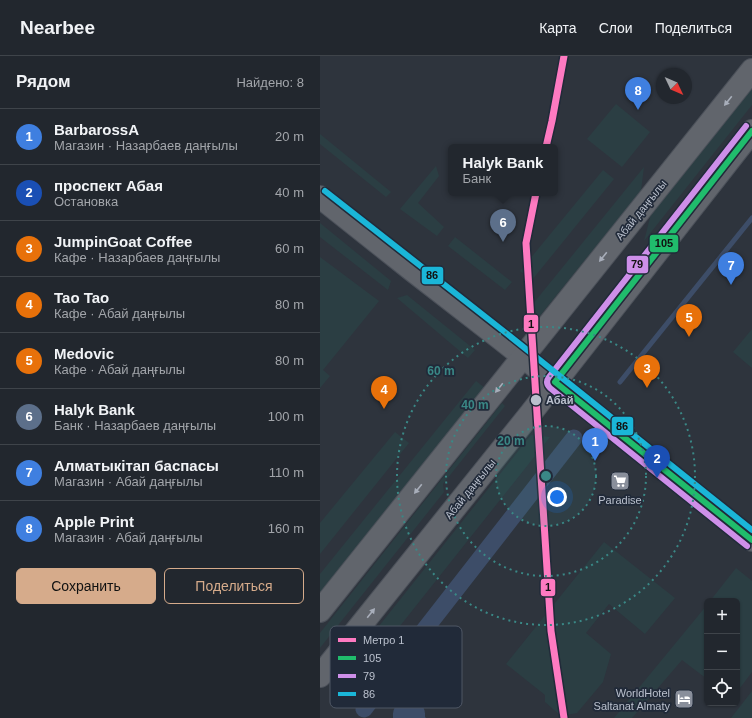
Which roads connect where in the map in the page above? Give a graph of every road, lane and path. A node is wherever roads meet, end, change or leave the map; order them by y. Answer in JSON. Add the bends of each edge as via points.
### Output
{"nodes":[{"id":1,"x":752,"y":70,"type":"edge"},
{"id":2,"x":752,"y":131,"type":"edge"},
{"id":3,"x":320,"y":196,"type":"edge"},
{"id":4,"x":523,"y":357,"type":"junction"},
{"id":5,"x":555,"y":382,"type":"junction"},
{"id":6,"x":752,"y":540,"type":"edge"},
{"id":7,"x":320,"y":611,"type":"edge"},
{"id":8,"x":360,"y":626,"type":"edge"},
{"id":9,"x":330,"y":663,"type":"edge"},
{"id":10,"x":320,"y":676,"type":"edge"}],
"edges":[{"from":1,"to":4,"type":"main road","name":"Абай даңғылы","one_way":true},
{"from":2,"to":5,"type":"main road","name":"Абай даңғылы"},
{"from":3,"to":4,"type":"main road"},
{"from":4,"to":5,"type":"main road"},
{"from":4,"to":7,"type":"main road","name":"Абай даңғылы","one_way":true},
{"from":5,"to":6,"type":"main road"},
{"from":8,"to":5,"type":"main road","name":"Абай даңғылы","one_way":true},
{"from":10,"to":9,"type":"main road","name":"Абай даңғылы","one_way":true}]}
